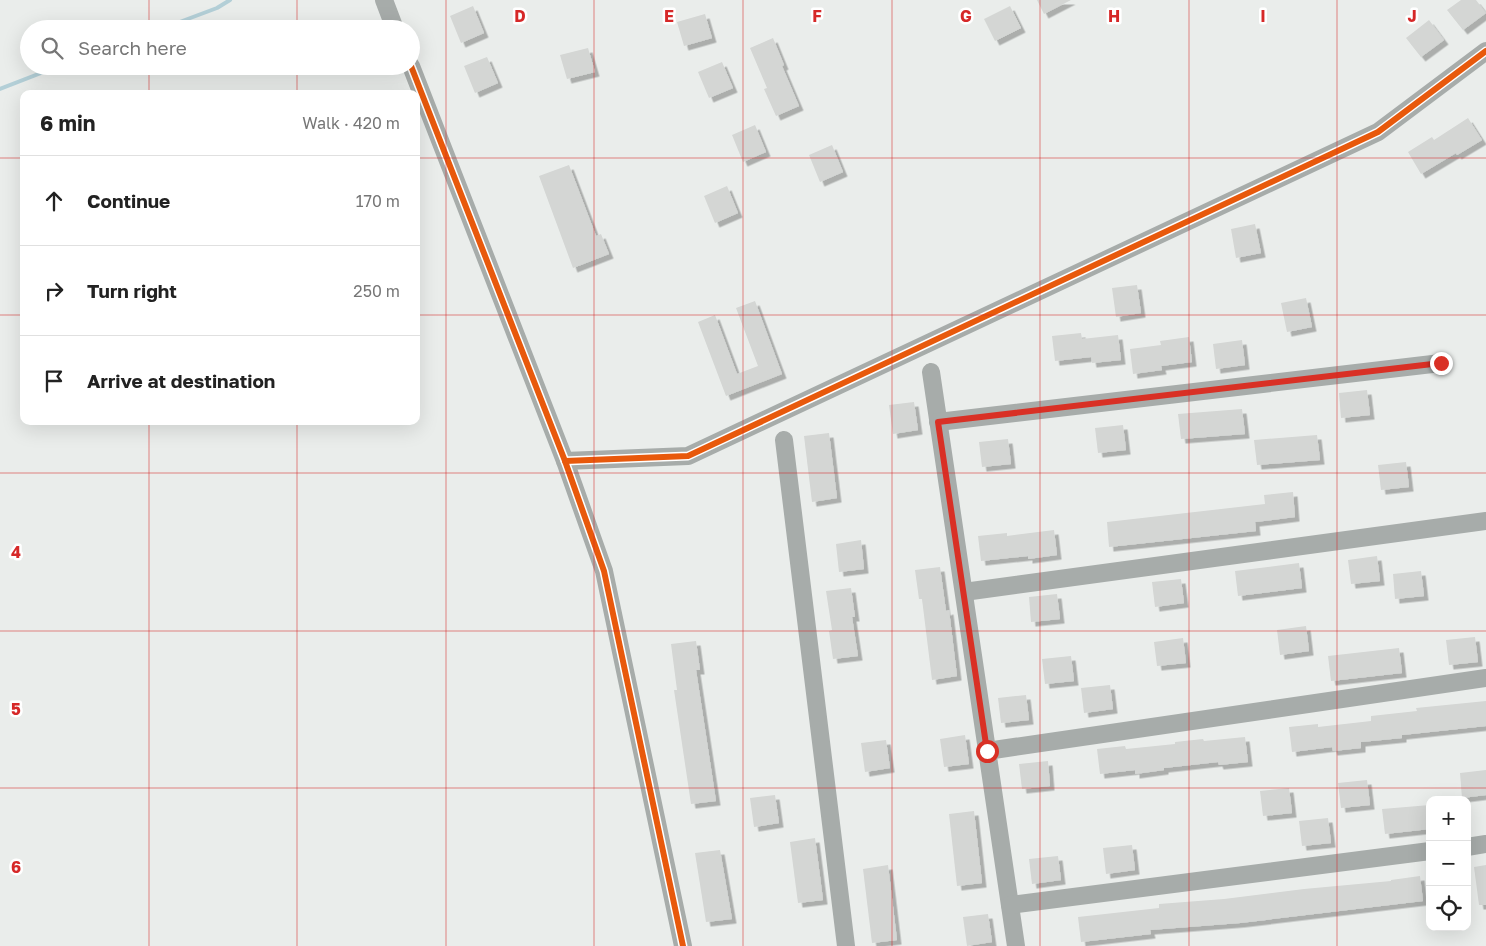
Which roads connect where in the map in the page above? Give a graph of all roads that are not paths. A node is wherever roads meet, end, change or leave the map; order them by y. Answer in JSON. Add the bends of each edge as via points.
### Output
{"nodes":[{"id":1,"x":384,"y":0,"type":"edge"},
{"id":2,"x":392,"y":20,"type":"edge"},
{"id":3,"x":1486,"y":51,"type":"edge"},
{"id":4,"x":415,"y":75,"type":"edge"},
{"id":5,"x":1441,"y":363,"type":"dead end"},
{"id":6,"x":930,"y":372,"type":"dead end"},
{"id":7,"x":938,"y":422,"type":"junction"},
{"id":8,"x":784,"y":440,"type":"dead end"},
{"id":9,"x":565,"y":461,"type":"junction"},
{"id":10,"x":1486,"y":521,"type":"edge"},
{"id":11,"x":964,"y":592,"type":"junction"},
{"id":12,"x":1486,"y":678,"type":"edge"},
{"id":13,"x":987,"y":751,"type":"junction"},
{"id":14,"x":1486,"y":844,"type":"edge"},
{"id":15,"x":1471,"y":846,"type":"edge"},
{"id":16,"x":1426,"y":852,"type":"edge"},
{"id":17,"x":1010,"y":905,"type":"junction"},
{"id":18,"x":683,"y":946,"type":"edge"},
{"id":19,"x":846,"y":946,"type":"edge"},
{"id":20,"x":1016,"y":946,"type":"edge"}],
"edges":[{"from":1,"to":2,"type":"street"},
{"from":3,"to":9,"type":"street","via":[[1378,132],[688,456]]},
{"from":4,"to":9,"type":"street"},
{"from":5,"to":7,"type":"street"},
{"from":6,"to":7,"type":"street"},
{"from":7,"to":11,"type":"street"},
{"from":8,"to":19,"type":"street"},
{"from":9,"to":18,"type":"street","via":[[604,571]]},
{"from":10,"to":11,"type":"street"},
{"from":11,"to":13,"type":"street"},
{"from":12,"to":13,"type":"street"},
{"from":13,"to":17,"type":"street"},
{"from":14,"to":15,"type":"street"},
{"from":16,"to":17,"type":"street"},
{"from":17,"to":20,"type":"street"}]}
